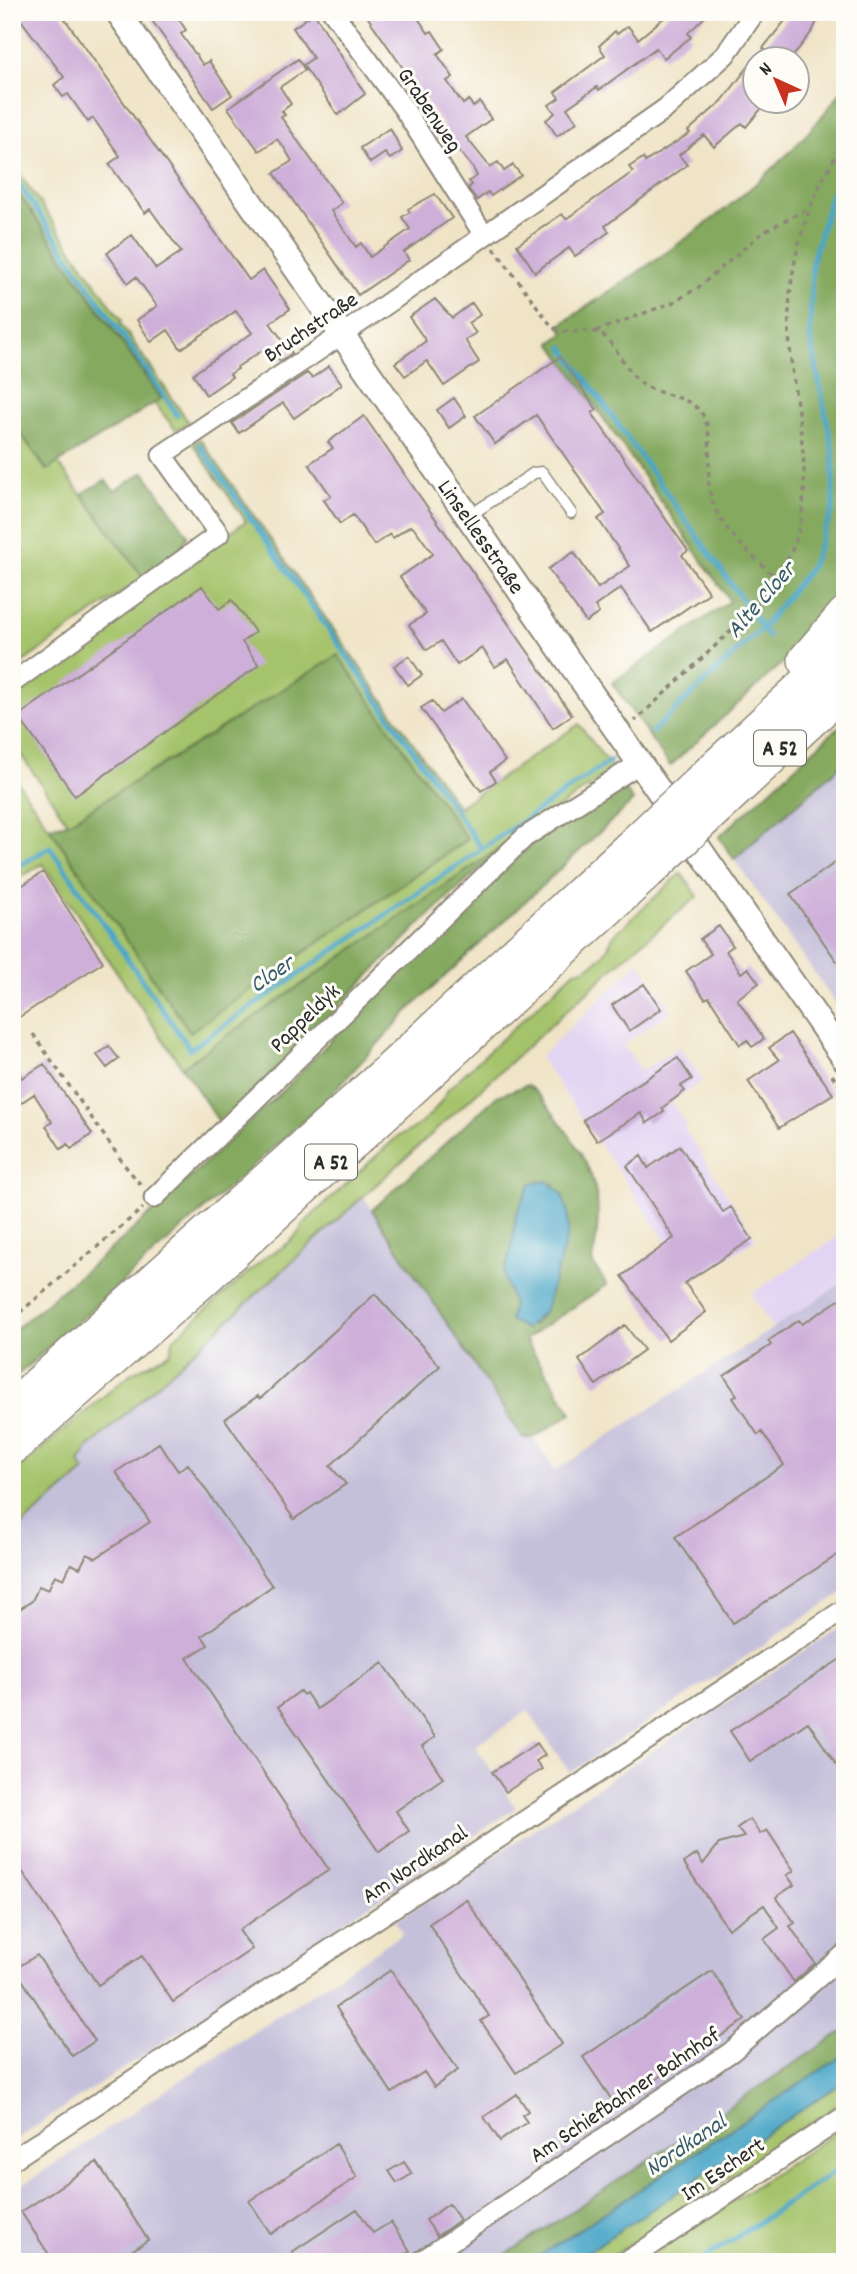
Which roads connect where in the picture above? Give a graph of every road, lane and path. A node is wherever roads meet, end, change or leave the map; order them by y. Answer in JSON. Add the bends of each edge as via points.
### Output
{"nodes":[{"id":1,"x":118,"y":12,"type":"edge"},
{"id":2,"x":333,"y":12,"type":"edge"},
{"id":3,"x":755,"y":12,"type":"edge"},
{"id":4,"x":845,"y":140,"type":"edge"},
{"id":5,"x":807,"y":209,"type":"junction"},
{"id":6,"x":484,"y":235,"type":"junction"},
{"id":7,"x":596,"y":331,"type":"junction"},
{"id":8,"x":342,"y":334,"type":"junction"},
{"id":9,"x":571,"y":513,"type":"dead end"},
{"id":10,"x":469,"y":517,"type":"junction"},
{"id":11,"x":776,"y":578,"type":"junction"},
{"id":12,"x":845,"y":615,"type":"edge"},
{"id":13,"x":845,"y":648,"type":"edge"},
{"id":14,"x":12,"y":684,"type":"edge"},
{"id":15,"x":845,"y":688,"type":"edge"},
{"id":16,"x":620,"y":735,"type":"junction"},
{"id":17,"x":737,"y":748,"type":"junction"},
{"id":18,"x":639,"y":764,"type":"junction"},
{"id":19,"x":707,"y":796,"type":"junction"},
{"id":20,"x":638,"y":860,"type":"junction"},
{"id":21,"x":33,"y":1034,"type":"dead end"},
{"id":22,"x":845,"y":1059,"type":"edge"},
{"id":23,"x":154,"y":1198,"type":"junction"},
{"id":24,"x":12,"y":1319,"type":"edge"},
{"id":25,"x":12,"y":1408,"type":"edge"},
{"id":26,"x":12,"y":1447,"type":"edge"},
{"id":27,"x":845,"y":1609,"type":"edge"},
{"id":28,"x":845,"y":1954,"type":"edge"},
{"id":29,"x":845,"y":2116,"type":"edge"},
{"id":30,"x":12,"y":2160,"type":"edge"},
{"id":31,"x":420,"y":2262,"type":"edge"},
{"id":32,"x":626,"y":2262,"type":"edge"}],
"edges":[{"from":1,"to":8,"type":"street","name":"Linsellesstraße"},
{"from":2,"to":6,"type":"street","name":"Grabenweg","via":[[404,109]]},
{"from":3,"to":6,"type":"street","name":"Bruchstraße","via":[[725,55],[666,108]]},
{"from":4,"to":5,"type":"path"},
{"from":5,"to":7,"type":"path","via":[[763,232],[699,287],[674,302]]},
{"from":5,"to":11,"type":"path","via":[[789,311],[805,500],[795,542]]},
{"from":6,"to":7,"type":"path","via":[[553,328],[566,334]]},
{"from":6,"to":8,"type":"street","name":"Bruchstraße"},
{"from":7,"to":11,"type":"path","via":[[644,385],[689,402],[703,415],[709,431],[709,488],[718,519]]},
{"from":8,"to":10,"type":"street","name":"Linsellesstraße"},
{"from":8,"to":14,"type":"street","name":"Bruchstraße","via":[[162,455],[219,534]]},
{"from":9,"to":10,"type":"lane","via":[[542,472]]},
{"from":10,"to":16,"type":"street","name":"Linsellesstraße"},
{"from":11,"to":16,"type":"path","via":[[746,617]]},
{"from":12,"to":17,"type":"highway","via":[[783,683]]},
{"from":13,"to":17,"type":"highway","number":"A 52"},
{"from":15,"to":19,"type":"highway","number":"A 52"},
{"from":16,"to":18,"type":"street","name":"Linsellesstraße"},
{"from":17,"to":19,"type":"highway","number":"A 52"},
{"from":18,"to":22,"type":"street","name":"Linsellesstraße"},
{"from":18,"to":23,"type":"street","name":"Pappeldyk","via":[[525,837]]},
{"from":19,"to":20,"type":"highway","number":"A 52","bridge":true},
{"from":20,"to":25,"type":"highway","number":"A 52","via":[[388,1072]]},
{"from":20,"to":26,"type":"highway","number":"A 52","via":[[202,1280]]},
{"from":21,"to":23,"type":"path","via":[[125,1167]]},
{"from":23,"to":24,"type":"path"},
{"from":27,"to":30,"type":"street","name":"Am Nordkanal"},
{"from":28,"to":31,"type":"street","name":"Am Schiefbahner Bahnhof","via":[[731,2052]]},
{"from":29,"to":32,"type":"street","name":"Im Eschert"}]}
